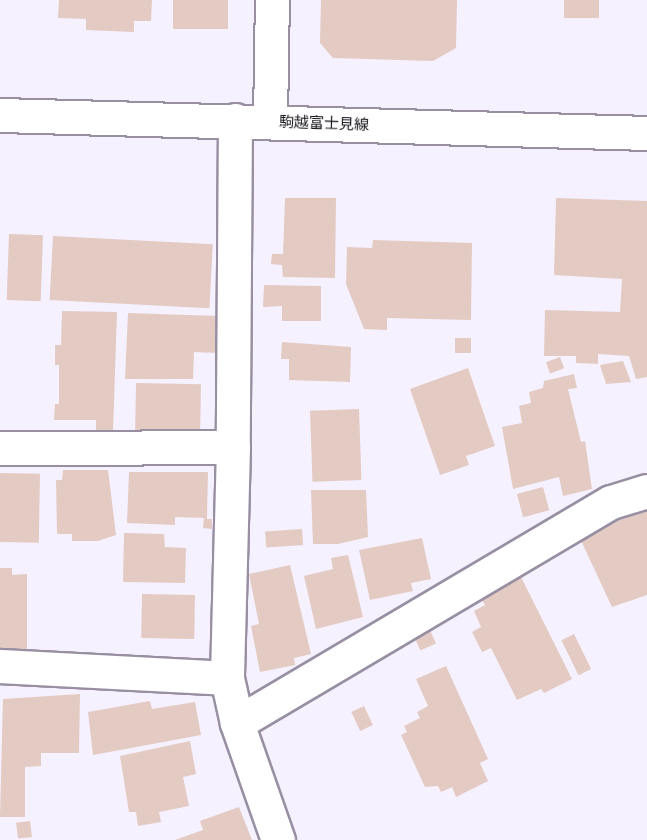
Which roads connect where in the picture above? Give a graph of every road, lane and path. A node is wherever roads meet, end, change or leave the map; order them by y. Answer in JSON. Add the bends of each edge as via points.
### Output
{"nodes":[{"id":1,"x":272,"y":0,"type":"edge"},
{"id":2,"x":0,"y":115,"type":"edge"},
{"id":3,"x":235,"y":120,"type":"junction"},
{"id":4,"x":270,"y":121,"type":"junction"},
{"id":5,"x":647,"y":133,"type":"edge"},
{"id":6,"x":233,"y":447,"type":"junction"},
{"id":7,"x":0,"y":448,"type":"edge"},
{"id":8,"x":647,"y":491,"type":"edge"},
{"id":9,"x":0,"y":666,"type":"edge"},
{"id":10,"x":227,"y":678,"type":"junction"},
{"id":11,"x":237,"y":723,"type":"junction"},
{"id":12,"x":278,"y":840,"type":"edge"}],
"edges":[{"from":1,"to":4,"type":"street"},
{"from":2,"to":3,"type":"street","name":"駒越富士見線"},
{"from":3,"to":4,"type":"street","name":"駒越富士見線"},
{"from":3,"to":6,"type":"street"},
{"from":4,"to":5,"type":"street","name":"駒越富士見線"},
{"from":6,"to":7,"type":"street"},
{"from":6,"to":10,"type":"street"},
{"from":8,"to":11,"type":"street","via":[[611,502]]},
{"from":9,"to":10,"type":"street"},
{"from":10,"to":11,"type":"street"},
{"from":11,"to":12,"type":"street"}]}
